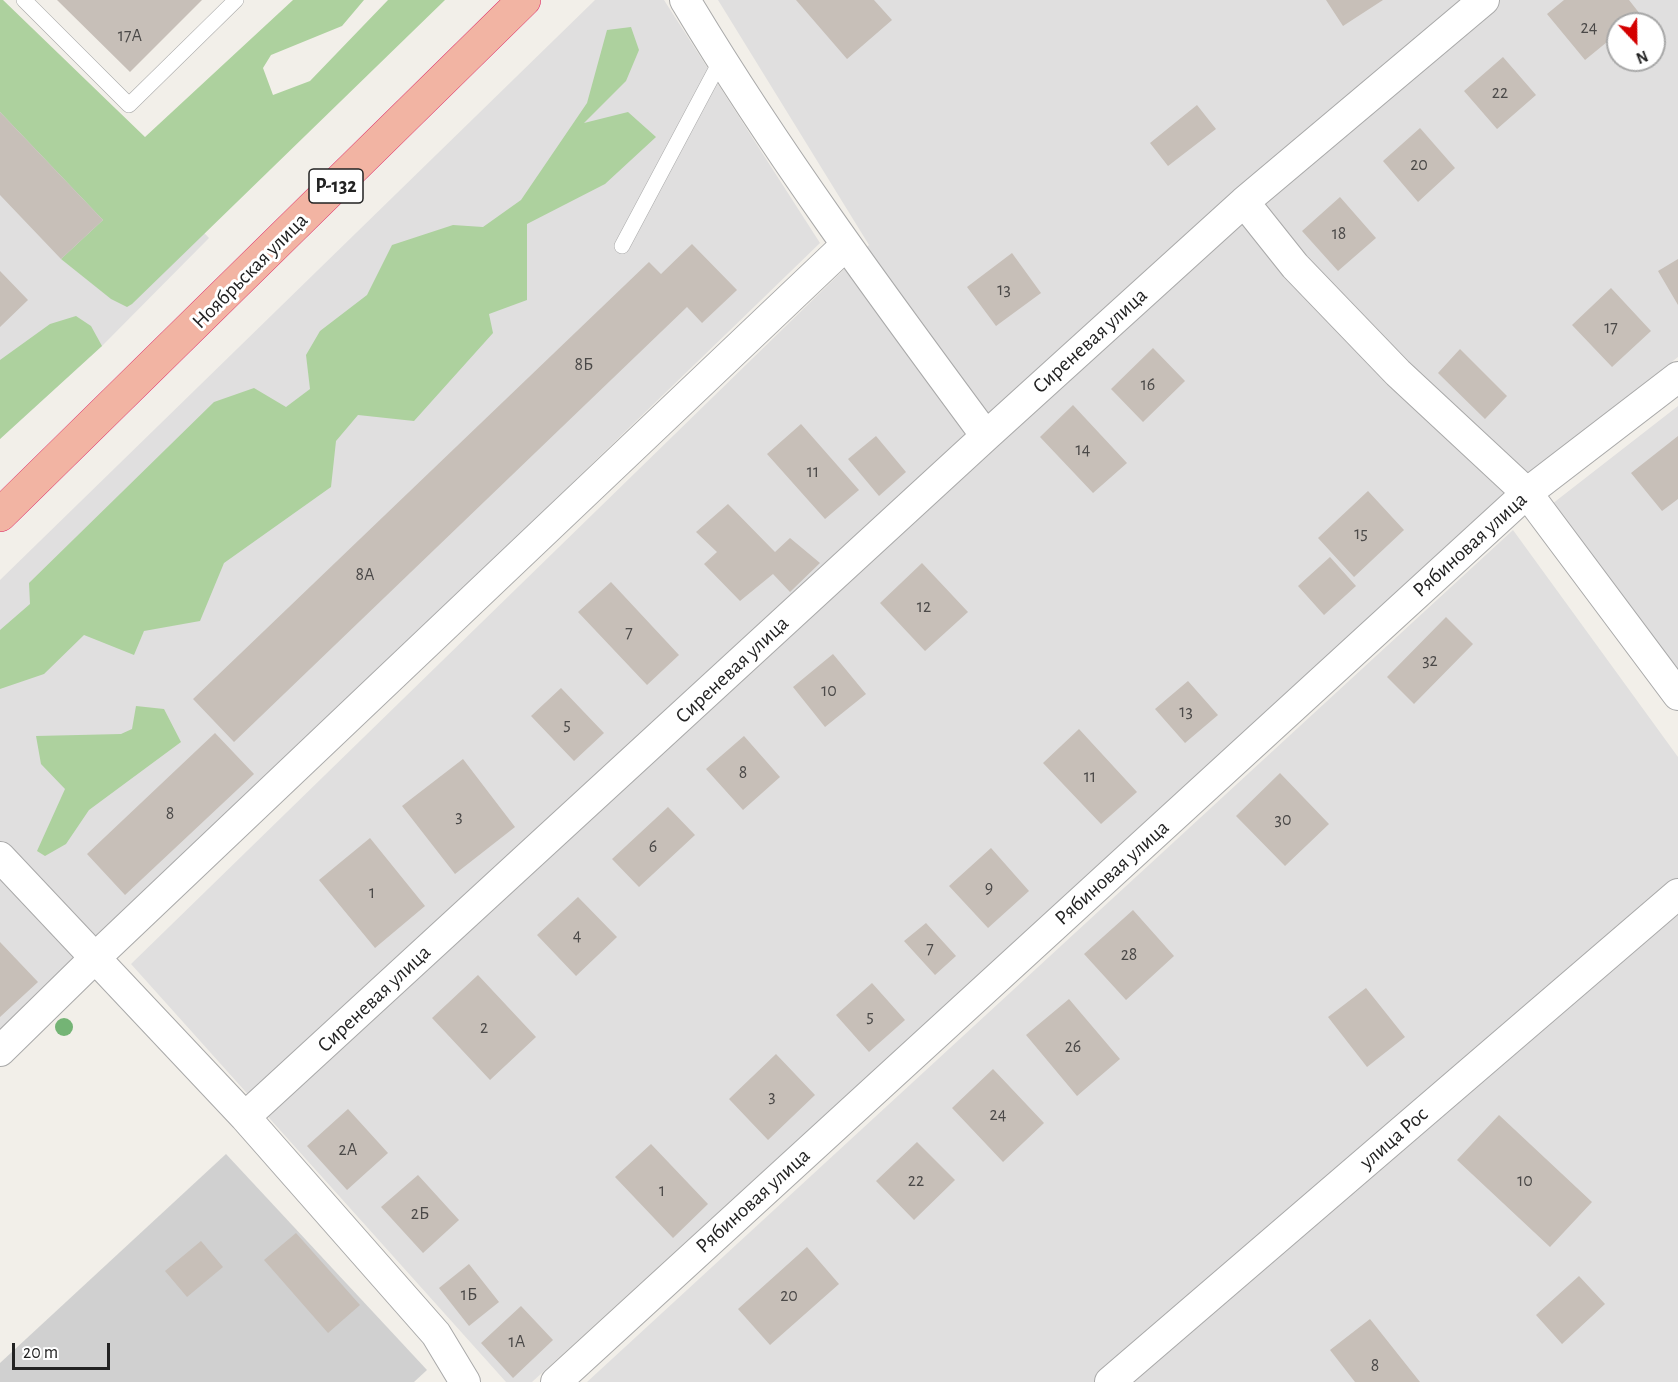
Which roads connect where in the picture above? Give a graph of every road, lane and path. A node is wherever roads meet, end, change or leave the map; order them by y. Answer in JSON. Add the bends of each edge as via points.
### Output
{"nodes":[{"id":1,"x":24,"y":0,"type":"edge"},
{"id":2,"x":236,"y":0,"type":"edge"},
{"id":3,"x":524,"y":0,"type":"edge"},
{"id":4,"x":685,"y":0,"type":"edge"},
{"id":5,"x":1484,"y":0,"type":"edge"},
{"id":6,"x":721,"y":60,"type":"junction"},
{"id":7,"x":1244,"y":202,"type":"junction"},
{"id":8,"x":846,"y":245,"type":"junction"},
{"id":9,"x":622,"y":246,"type":"dead end"},
{"id":10,"x":1678,"y":377,"type":"edge"},
{"id":11,"x":986,"y":436,"type":"junction"},
{"id":12,"x":1527,"y":493,"type":"junction"},
{"id":13,"x":0,"y":515,"type":"edge"},
{"id":14,"x":1678,"y":695,"type":"edge"},
{"id":15,"x":0,"y":857,"type":"edge"},
{"id":16,"x":1678,"y":894,"type":"edge"},
{"id":17,"x":95,"y":958,"type":"junction"},
{"id":18,"x":0,"y":1051,"type":"edge"},
{"id":19,"x":244,"y":1117,"type":"junction"},
{"id":20,"x":465,"y":1382,"type":"edge"},
{"id":21,"x":556,"y":1382,"type":"edge"},
{"id":22,"x":1110,"y":1382,"type":"edge"}],
"edges":[{"from":1,"to":2,"type":"lane","via":[[129,105]]},
{"from":3,"to":13,"type":"highway","name":"Ноябрьская улица","number":"Р-132"},
{"from":4,"to":6,"type":"street"},
{"from":5,"to":7,"type":"street","name":"Сиреневая улица"},
{"from":6,"to":8,"type":"street"},
{"from":6,"to":9,"type":"lane"},
{"from":7,"to":11,"type":"street","name":"Сиреневая улица"},
{"from":7,"to":12,"type":"street","via":[[1295,266],[1398,373]]},
{"from":8,"to":11,"type":"street"},
{"from":8,"to":17,"type":"street"},
{"from":10,"to":12,"type":"street","name":"Рябиновая улица"},
{"from":11,"to":19,"type":"street","name":"Сиреневая улица"},
{"from":12,"to":14,"type":"street"},
{"from":12,"to":21,"type":"street","name":"Рябиновая улица"},
{"from":15,"to":17,"type":"street"},
{"from":16,"to":22,"type":"street","name":"улица Рос"},
{"from":17,"to":18,"type":"street"},
{"from":17,"to":19,"type":"street"},
{"from":19,"to":20,"type":"street","via":[[436,1334]]}]}
